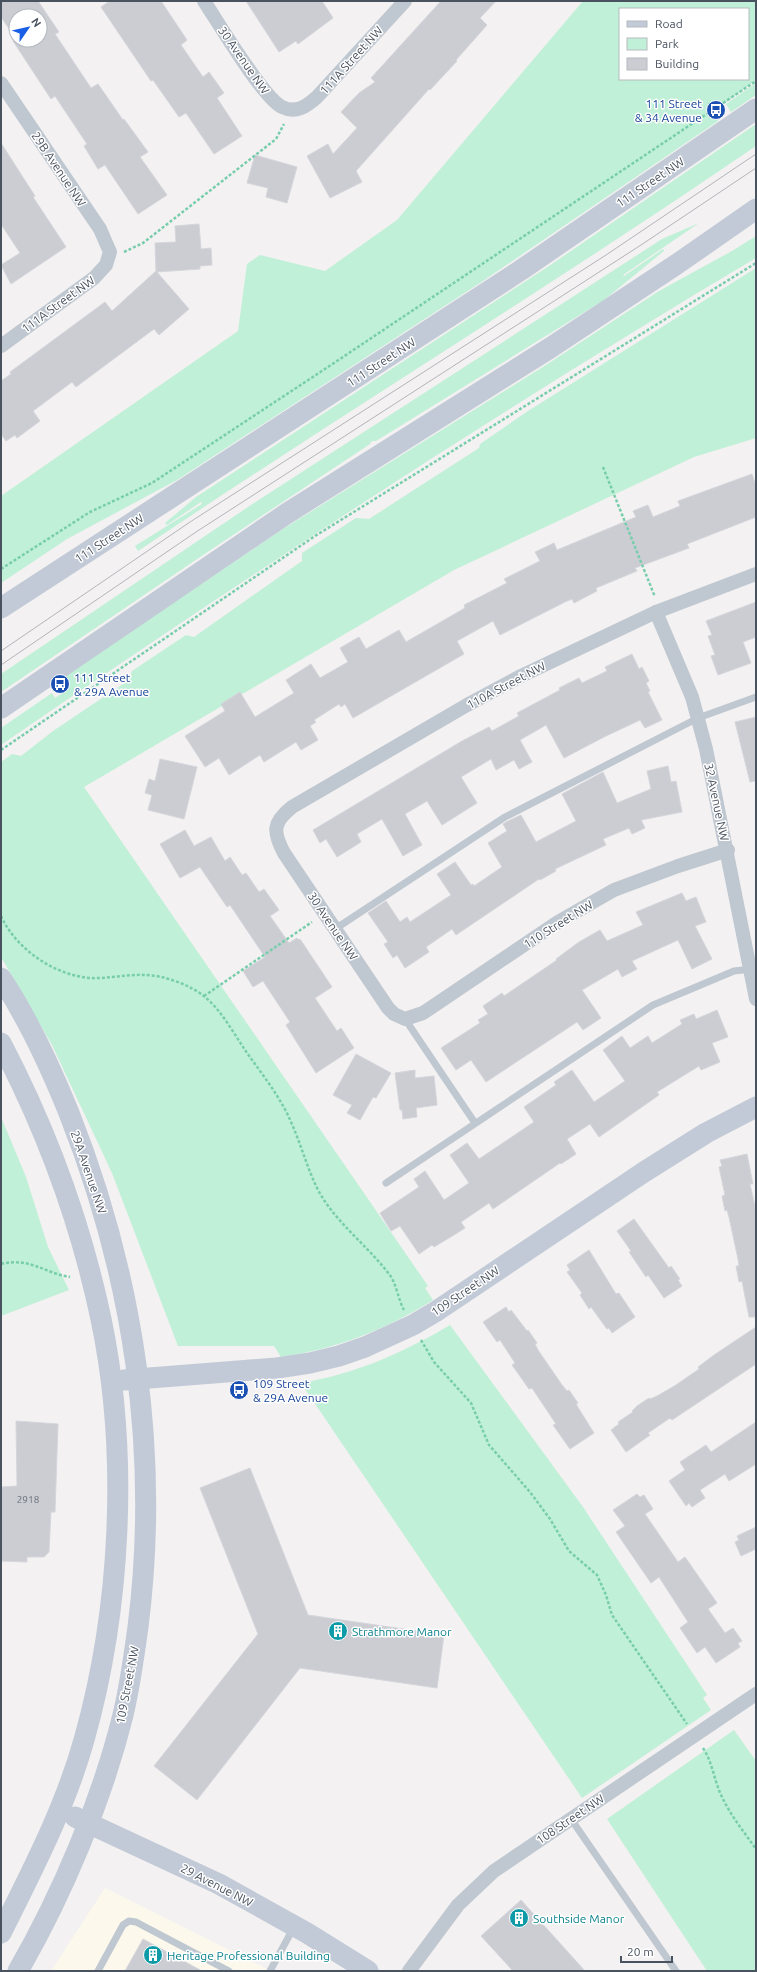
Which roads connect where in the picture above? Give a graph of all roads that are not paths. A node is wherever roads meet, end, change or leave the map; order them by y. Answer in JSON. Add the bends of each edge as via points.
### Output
{"nodes":[{"id":1,"x":204,"y":1,"type":"edge"},
{"id":2,"x":405,"y":1,"type":"edge"},
{"id":3,"x":1,"y":83,"type":"edge"},
{"id":4,"x":756,"y":109,"type":"edge"},
{"id":5,"x":292,"y":110,"type":"joint"},
{"id":6,"x":756,"y":209,"type":"edge"},
{"id":7,"x":109,"y":258,"type":"joint"},
{"id":8,"x":1,"y":346,"type":"edge"},
{"id":9,"x":756,"y":574,"type":"edge"},
{"id":10,"x":1,"y":608,"type":"edge"},
{"id":11,"x":656,"y":612,"type":"junction"},
{"id":12,"x":756,"y":697,"type":"edge"},
{"id":13,"x":1,"y":708,"type":"edge"},
{"id":14,"x":698,"y":718,"type":"junction"},
{"id":15,"x":275,"y":829,"type":"joint"},
{"id":16,"x":728,"y":850,"type":"junction"},
{"id":17,"x":335,"y":929,"type":"junction"},
{"id":18,"x":753,"y":969,"type":"edge"},
{"id":19,"x":1,"y":978,"type":"edge"},
{"id":20,"x":756,"y":999,"type":"edge"},
{"id":21,"x":403,"y":1018,"type":"junction"},
{"id":22,"x":1,"y":1043,"type":"edge"},
{"id":23,"x":756,"y":1107,"type":"edge"},
{"id":24,"x":475,"y":1123,"type":"junction"},
{"id":25,"x":386,"y":1183,"type":"dead end"},
{"id":26,"x":138,"y":1379,"type":"junction"},
{"id":27,"x":111,"y":1381,"type":"junction"},
{"id":28,"x":756,"y":1694,"type":"edge"},
{"id":29,"x":60,"y":1811,"type":"junction"},
{"id":30,"x":571,"y":1819,"type":"junction"},
{"id":31,"x":88,"y":1822,"type":"junction"},
{"id":32,"x":295,"y":1926,"type":"junction"},
{"id":33,"x":1,"y":1933,"type":"edge"},
{"id":34,"x":18,"y":1971,"type":"edge"},
{"id":35,"x":98,"y":1971,"type":"edge"},
{"id":36,"x":229,"y":1971,"type":"edge"},
{"id":37,"x":270,"y":1971,"type":"edge"},
{"id":38,"x":368,"y":1971,"type":"edge"},
{"id":39,"x":409,"y":1971,"type":"edge"},
{"id":40,"x":676,"y":1971,"type":"edge"}],
"edges":[{"from":1,"to":5,"type":"street","name":"30 Avenue NW","via":[[266,93],[282,107]]},
{"from":2,"to":5,"type":"street","name":"111A Street NW","via":[[318,97],[302,108]]},
{"from":3,"to":7,"type":"street","name":"29B Avenue NW","via":[[100,229],[109,246]]},
{"from":4,"to":10,"type":"street","name":"111 Street NW","via":[[521,270]]},
{"from":6,"to":13,"type":"street","via":[[556,344],[286,514]]},
{"from":7,"to":8,"type":"street","name":"111A Street NW","via":[[94,278]]},
{"from":9,"to":11,"type":"street","name":"110A Street NW"},
{"from":11,"to":14,"type":"street","name":"32 Avenue NW","via":[[684,677]]},
{"from":11,"to":15,"type":"street","name":"110A Street NW","via":[[521,676],[467,705],[292,807],[279,820]]},
{"from":12,"to":14,"type":"lane"},
{"from":14,"to":16,"type":"street","name":"32 Avenue NW"},
{"from":14,"to":17,"type":"lane","via":[[505,818]]},
{"from":15,"to":17,"type":"street","name":"30 Avenue NW","via":[[277,841],[284,853]]},
{"from":16,"to":18,"type":"street","name":"32 Avenue NW"},
{"from":16,"to":21,"type":"street","name":"110 Street NW","via":[[614,890],[558,922],[423,1013],[412,1018]]},
{"from":17,"to":21,"type":"street","name":"30 Avenue NW","via":[[388,1008]]},
{"from":18,"to":20,"type":"street","name":"32 Avenue NW"},
{"from":18,"to":24,"type":"lane","via":[[734,971],[653,1005]]},
{"from":19,"to":26,"type":"street","name":"29A Avenue NW","via":[[33,1033],[59,1088],[96,1186],[127,1304]]},
{"from":21,"to":24,"type":"lane"},
{"from":22,"to":27,"type":"street","via":[[32,1108],[65,1193],[92,1280]]},
{"from":23,"to":26,"type":"street","name":"109 Street NW","via":[[706,1133],[644,1172],[435,1312],[371,1344],[339,1356],[277,1368]]},
{"from":24,"to":25,"type":"lane"},
{"from":26,"to":27,"type":"street","name":"109 Street NW"},
{"from":26,"to":31,"type":"street","name":"109 Street NW","via":[[146,1491],[143,1590],[124,1713],[104,1781]]},
{"from":27,"to":29,"type":"street","via":[[117,1506],[111,1609],[84,1741]]},
{"from":28,"to":30,"type":"street","name":"108 Street NW"},
{"from":29,"to":31,"type":"street","name":"29 Avenue NW"},
{"from":29,"to":33,"type":"street"},
{"from":30,"to":39,"type":"street","name":"108 Street NW","via":[[481,1881],[446,1920]]},
{"from":30,"to":40,"type":"lane"},
{"from":31,"to":32,"type":"street","name":"29 Avenue NW","via":[[219,1884]]},
{"from":31,"to":34,"type":"street","name":"109 Street NW","via":[[52,1904]]},
{"from":32,"to":37,"type":"lane"},
{"from":32,"to":38,"type":"street","name":"29 Avenue NW"},
{"from":35,"to":36,"type":"lane","via":[[123,1925],[129,1921],[136,1922]]}]}
